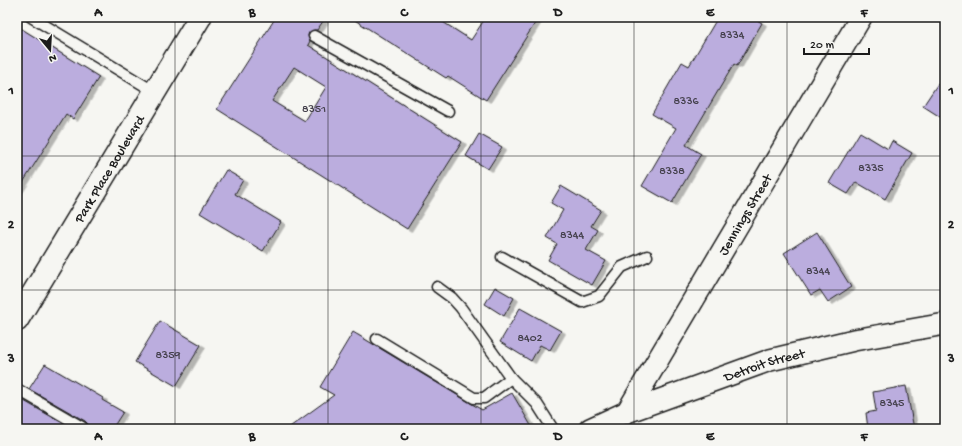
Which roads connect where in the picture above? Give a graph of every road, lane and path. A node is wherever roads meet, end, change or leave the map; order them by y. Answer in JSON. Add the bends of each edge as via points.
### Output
{"nodes":[{"id":1,"x":30,"y":17,"type":"edge"},
{"id":2,"x":200,"y":17,"type":"edge"},
{"id":3,"x":861,"y":17,"type":"edge"},
{"id":4,"x":314,"y":36,"type":"dead end"},
{"id":5,"x":155,"y":92,"type":"junction"},
{"id":6,"x":448,"y":112,"type":"dead end"},
{"id":7,"x":647,"y":256,"type":"dead end"},
{"id":8,"x":502,"y":257,"type":"dead end"},
{"id":9,"x":436,"y":287,"type":"dead end"},
{"id":10,"x":17,"y":318,"type":"edge"},
{"id":11,"x":945,"y":324,"type":"edge"},
{"id":12,"x":377,"y":339,"type":"dead end"},
{"id":13,"x":511,"y":378,"type":"junction"},
{"id":14,"x":17,"y":389,"type":"edge"},
{"id":15,"x":627,"y":412,"type":"junction"},
{"id":16,"x":82,"y":427,"type":"dead end"},
{"id":17,"x":553,"y":429,"type":"edge"},
{"id":18,"x":590,"y":429,"type":"edge"}],
"edges":[{"from":1,"to":5,"type":"lane"},
{"from":2,"to":5,"type":"street","name":"Park Place Boulevard"},
{"from":3,"to":15,"type":"street","name":"Jennings Street"},
{"from":4,"to":6,"type":"lane"},
{"from":5,"to":10,"type":"street","name":"Park Place Boulevard"},
{"from":7,"to":8,"type":"lane","via":[[622,267],[600,296],[582,302]]},
{"from":9,"to":13,"type":"lane","via":[[461,308]]},
{"from":11,"to":15,"type":"street","name":"Detroit Street","via":[[854,340],[770,360]]},
{"from":12,"to":13,"type":"lane","via":[[474,398],[484,398]]},
{"from":13,"to":17,"type":"lane","via":[[537,404]]},
{"from":14,"to":16,"type":"lane"},
{"from":15,"to":18,"type":"street","name":"Detroit Street"}]}
